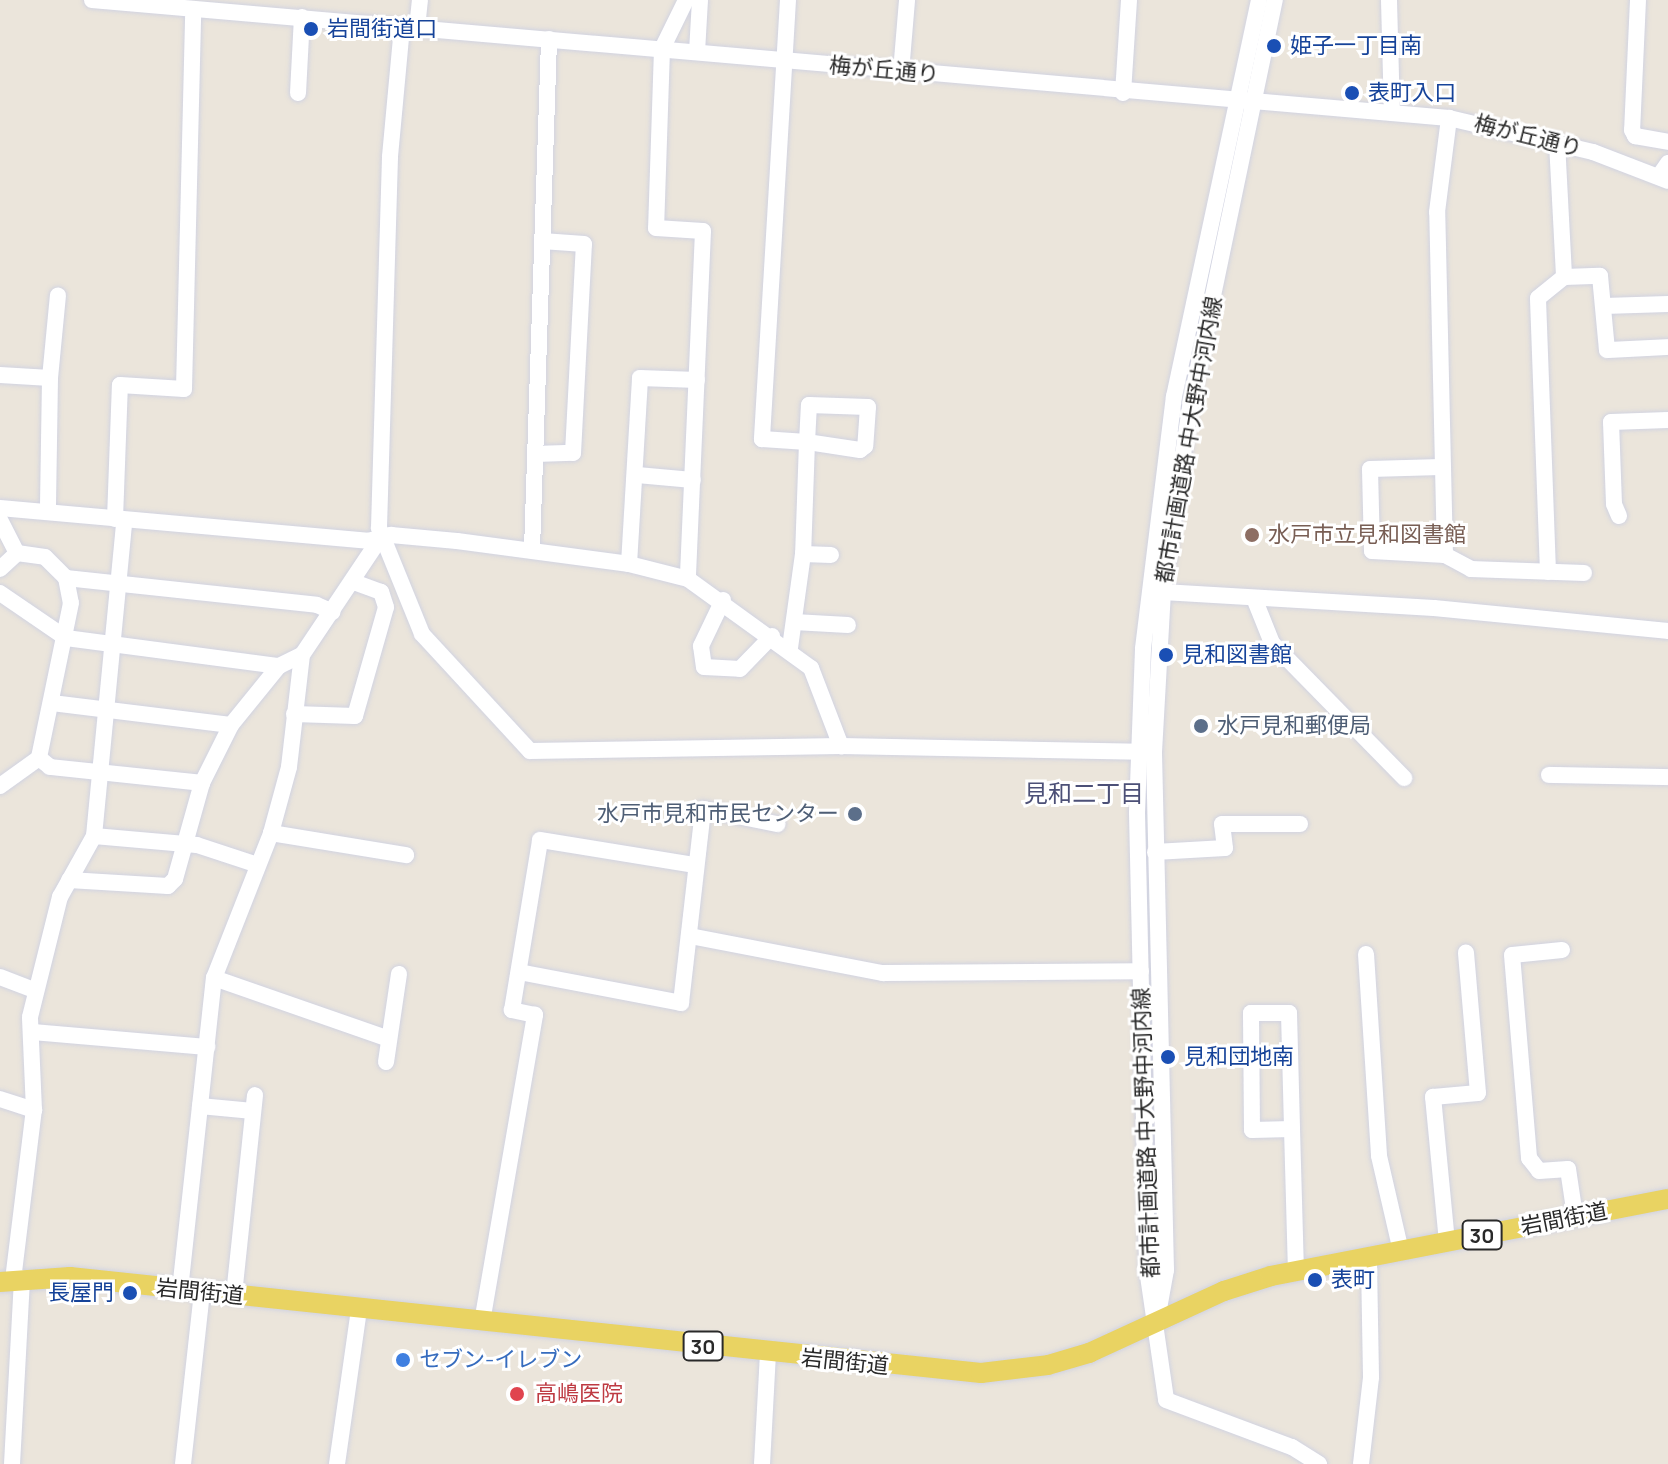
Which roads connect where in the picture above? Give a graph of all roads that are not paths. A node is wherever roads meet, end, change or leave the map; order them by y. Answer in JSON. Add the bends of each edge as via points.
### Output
{"nodes":[{"id":1,"x":92,"y":0,"type":"edge"},
{"id":2,"x":420,"y":0,"type":"edge"},
{"id":3,"x":686,"y":0,"type":"edge"},
{"id":4,"x":700,"y":0,"type":"edge"},
{"id":5,"x":788,"y":0,"type":"edge"},
{"id":6,"x":907,"y":0,"type":"edge"},
{"id":7,"x":1129,"y":0,"type":"edge"},
{"id":8,"x":1259,"y":0,"type":"edge"},
{"id":9,"x":1275,"y":0,"type":"edge"},
{"id":10,"x":1389,"y":0,"type":"edge"},
{"id":11,"x":1638,"y":0,"type":"edge"},
{"id":12,"x":193,"y":9,"type":"junction"},
{"id":13,"x":302,"y":17,"type":"junction"},
{"id":14,"x":410,"y":27,"type":"junction"},
{"id":15,"x":549,"y":39,"type":"junction"},
{"id":16,"x":662,"y":49,"type":"junction"},
{"id":17,"x":697,"y":52,"type":"junction"},
{"id":18,"x":782,"y":60,"type":"junction"},
{"id":19,"x":901,"y":72,"type":"junction"},
{"id":20,"x":298,"y":93,"type":"dead end"},
{"id":21,"x":1123,"y":93,"type":"junction"},
{"id":22,"x":1245,"y":104,"type":"junction"},
{"id":23,"x":1392,"y":113,"type":"junction"},
{"id":24,"x":1449,"y":118,"type":"junction"},
{"id":25,"x":1557,"y":142,"type":"junction"},
{"id":26,"x":1668,"y":142,"type":"edge"},
{"id":27,"x":1665,"y":173,"type":"edge"},
{"id":28,"x":542,"y":241,"type":"junction"},
{"id":29,"x":1564,"y":277,"type":"junction"},
{"id":30,"x":58,"y":295,"type":"dead end"},
{"id":31,"x":1668,"y":304,"type":"edge"},
{"id":32,"x":1604,"y":306,"type":"junction"},
{"id":33,"x":1668,"y":347,"type":"edge"},
{"id":34,"x":0,"y":375,"type":"edge"},
{"id":35,"x":50,"y":378,"type":"junction"},
{"id":36,"x":697,"y":380,"type":"junction"},
{"id":37,"x":1668,"y":420,"type":"edge"},
{"id":38,"x":535,"y":454,"type":"junction"},
{"id":39,"x":1441,"y":467,"type":"junction"},
{"id":40,"x":637,"y":475,"type":"junction"},
{"id":41,"x":693,"y":480,"type":"junction"},
{"id":42,"x":0,"y":508,"type":"edge"},
{"id":43,"x":48,"y":510,"type":"junction"},
{"id":44,"x":1619,"y":516,"type":"dead end"},
{"id":45,"x":0,"y":520,"type":"edge"},
{"id":46,"x":119,"y":521,"type":"junction"},
{"id":47,"x":381,"y":537,"type":"junction"},
{"id":48,"x":532,"y":550,"type":"junction"},
{"id":49,"x":17,"y":553,"type":"junction"},
{"id":50,"x":803,"y":554,"type":"junction"},
{"id":51,"x":831,"y":555,"type":"dead end"},
{"id":52,"x":1445,"y":555,"type":"junction"},
{"id":53,"x":629,"y":564,"type":"junction"},
{"id":54,"x":0,"y":569,"type":"edge"},
{"id":55,"x":1548,"y":572,"type":"junction"},
{"id":56,"x":1584,"y":573,"type":"dead end"},
{"id":57,"x":66,"y":578,"type":"junction"},
{"id":58,"x":688,"y":579,"type":"junction"},
{"id":59,"x":354,"y":582,"type":"junction"},
{"id":60,"x":122,"y":585,"type":"junction"},
{"id":61,"x":1163,"y":592,"type":"junction"},
{"id":62,"x":0,"y":593,"type":"edge"},
{"id":63,"x":1254,"y":598,"type":"junction"},
{"id":64,"x":723,"y":600,"type":"junction"},
{"id":65,"x":333,"y":612,"type":"junction"},
{"id":66,"x":794,"y":622,"type":"junction"},
{"id":67,"x":848,"y":625,"type":"dead end"},
{"id":68,"x":1668,"y":631,"type":"edge"},
{"id":69,"x":772,"y":636,"type":"junction"},
{"id":70,"x":66,"y":638,"type":"junction"},
{"id":71,"x":114,"y":647,"type":"junction"},
{"id":72,"x":790,"y":648,"type":"junction"},
{"id":73,"x":302,"y":655,"type":"junction"},
{"id":74,"x":279,"y":666,"type":"junction"},
{"id":75,"x":52,"y":703,"type":"junction"},
{"id":76,"x":106,"y":711,"type":"junction"},
{"id":77,"x":294,"y":714,"type":"junction"},
{"id":78,"x":231,"y":725,"type":"junction"},
{"id":79,"x":841,"y":746,"type":"junction"},
{"id":80,"x":1146,"y":751,"type":"junction"},
{"id":81,"x":39,"y":758,"type":"junction"},
{"id":82,"x":101,"y":773,"type":"junction"},
{"id":83,"x":1549,"y":775,"type":"dead end"},
{"id":84,"x":1668,"y":777,"type":"edge"},
{"id":85,"x":1404,"y":778,"type":"dead end"},
{"id":86,"x":202,"y":783,"type":"junction"},
{"id":87,"x":0,"y":786,"type":"edge"},
{"id":88,"x":777,"y":824,"type":"dead end"},
{"id":89,"x":1300,"y":824,"type":"dead end"},
{"id":90,"x":271,"y":833,"type":"junction"},
{"id":91,"x":94,"y":836,"type":"junction"},
{"id":92,"x":183,"y":844,"type":"junction"},
{"id":93,"x":1155,"y":852,"type":"junction"},
{"id":94,"x":406,"y":855,"type":"dead end"},
{"id":95,"x":258,"y":865,"type":"junction"},
{"id":96,"x":695,"y":865,"type":"junction"},
{"id":97,"x":69,"y":880,"type":"junction"},
{"id":98,"x":690,"y":936,"type":"junction"},
{"id":99,"x":1562,"y":950,"type":"dead end"},
{"id":100,"x":1466,"y":953,"type":"dead end"},
{"id":101,"x":1366,"y":954,"type":"dead end"},
{"id":102,"x":1141,"y":971,"type":"junction"},
{"id":103,"x":519,"y":972,"type":"junction"},
{"id":104,"x":399,"y":974,"type":"dead end"},
{"id":105,"x":0,"y":977,"type":"edge"},
{"id":106,"x":214,"y":978,"type":"junction"},
{"id":107,"x":34,"y":990,"type":"junction"},
{"id":108,"x":32,"y":1032,"type":"junction"},
{"id":109,"x":389,"y":1039,"type":"junction"},
{"id":110,"x":207,"y":1047,"type":"junction"},
{"id":111,"x":386,"y":1062,"type":"dead end"},
{"id":112,"x":0,"y":1099,"type":"edge"},
{"id":113,"x":200,"y":1106,"type":"junction"},
{"id":114,"x":34,"y":1110,"type":"junction"},
{"id":115,"x":1292,"y":1129,"type":"junction"},
{"id":116,"x":1668,"y":1199,"type":"edge"},
{"id":117,"x":1575,"y":1216,"type":"junction"},
{"id":118,"x":1447,"y":1242,"type":"junction"},
{"id":119,"x":1401,"y":1251,"type":"junction"},
{"id":120,"x":1369,"y":1257,"type":"junction"},
{"id":121,"x":1296,"y":1271,"type":"junction"},
{"id":122,"x":12,"y":1280,"type":"edge"},
{"id":123,"x":180,"y":1290,"type":"junction"},
{"id":124,"x":202,"y":1292,"type":"junction"},
{"id":125,"x":234,"y":1295,"type":"junction"},
{"id":126,"x":359,"y":1309,"type":"junction"},
{"id":127,"x":482,"y":1322,"type":"junction"},
{"id":128,"x":1156,"y":1324,"type":"junction"},
{"id":129,"x":768,"y":1354,"type":"junction"},
{"id":130,"x":12,"y":1464,"type":"edge"},
{"id":131,"x":183,"y":1464,"type":"edge"},
{"id":132,"x":337,"y":1464,"type":"edge"},
{"id":133,"x":762,"y":1464,"type":"edge"},
{"id":134,"x":1319,"y":1464,"type":"edge"},
{"id":135,"x":1361,"y":1464,"type":"edge"}],
"edges":[{"from":1,"to":12,"type":"street","name":"梅が丘通り"},
{"from":2,"to":14,"type":"street"},
{"from":3,"to":16,"type":"street"},
{"from":4,"to":17,"type":"street"},
{"from":5,"to":18,"type":"street"},
{"from":6,"to":19,"type":"street"},
{"from":7,"to":21,"type":"street"},
{"from":8,"to":22,"type":"street","name":"都市計画道路 中大野中河内線"},
{"from":9,"to":22,"type":"street","name":"都市計画道路 中大野中河内線"},
{"from":10,"to":23,"type":"street"},
{"from":11,"to":26,"type":"street","via":[[1632,130],[1635,136]]},
{"from":12,"to":13,"type":"street","name":"梅が丘通り"},
{"from":12,"to":46,"type":"street","via":[[184,389],[120,385]]},
{"from":13,"to":14,"type":"street","name":"梅が丘通り"},
{"from":13,"to":20,"type":"street"},
{"from":14,"to":15,"type":"street","name":"梅が丘通り"},
{"from":14,"to":47,"type":"street","via":[[390,157]]},
{"from":15,"to":16,"type":"street","name":"梅が丘通り"},
{"from":15,"to":28,"type":"street"},
{"from":16,"to":17,"type":"street","name":"梅が丘通り"},
{"from":16,"to":36,"type":"street","via":[[656,228],[703,231]]},
{"from":17,"to":18,"type":"street","name":"梅が丘通り"},
{"from":18,"to":19,"type":"street","name":"梅が丘通り"},
{"from":18,"to":50,"type":"street","via":[[762,439],[807,442]]},
{"from":19,"to":21,"type":"street","name":"梅が丘通り"},
{"from":21,"to":22,"type":"street","name":"梅が丘通り"},
{"from":22,"to":23,"type":"street","name":"梅が丘通り"},
{"from":22,"to":61,"type":"street","name":"都市計画道路 中大野中河内線","via":[[1191,401]]},
{"from":22,"to":80,"type":"street","name":"都市計画道路 中大野中河内線","via":[[1164,458],[1144,633]]},
{"from":23,"to":24,"type":"street","name":"梅が丘通り"},
{"from":24,"to":25,"type":"street","name":"梅が丘通り"},
{"from":24,"to":39,"type":"street","via":[[1437,212]]},
{"from":25,"to":27,"type":"street","name":"梅が丘通り"},
{"from":25,"to":29,"type":"street"},
{"from":28,"to":38,"type":"street"},
{"from":28,"to":38,"type":"street","via":[[584,244],[573,453]]},
{"from":29,"to":32,"type":"street","via":[[1600,276]]},
{"from":29,"to":55,"type":"street","via":[[1538,298]]},
{"from":30,"to":35,"type":"street"},
{"from":31,"to":32,"type":"street"},
{"from":32,"to":33,"type":"street","via":[[1607,350]]},
{"from":34,"to":35,"type":"street"},
{"from":35,"to":43,"type":"street"},
{"from":36,"to":40,"type":"street","via":[[640,378]]},
{"from":36,"to":41,"type":"street"},
{"from":37,"to":44,"type":"street","via":[[1611,422]]},
{"from":38,"to":48,"type":"street"},
{"from":39,"to":52,"type":"street"},
{"from":39,"to":52,"type":"street","via":[[1370,469],[1372,551]]},
{"from":40,"to":41,"type":"street"},
{"from":40,"to":53,"type":"street"},
{"from":41,"to":58,"type":"street"},
{"from":42,"to":43,"type":"street"},
{"from":43,"to":46,"type":"street"},
{"from":45,"to":49,"type":"street"},
{"from":46,"to":47,"type":"street","via":[[368,541]]},
{"from":46,"to":60,"type":"street"},
{"from":47,"to":48,"type":"street"},
{"from":47,"to":59,"type":"street"},
{"from":47,"to":79,"type":"street","via":[[422,634],[530,751]]},
{"from":48,"to":53,"type":"street"},
{"from":49,"to":54,"type":"street"},
{"from":49,"to":57,"type":"street","via":[[45,557]]},
{"from":50,"to":51,"type":"street"},
{"from":50,"to":66,"type":"street"},
{"from":52,"to":55,"type":"street","via":[[1471,569]]},
{"from":53,"to":58,"type":"street"},
{"from":55,"to":56,"type":"street"},
{"from":57,"to":60,"type":"street"},
{"from":57,"to":70,"type":"street","via":[[71,603]]},
{"from":58,"to":64,"type":"street"},
{"from":59,"to":65,"type":"street"},
{"from":59,"to":77,"type":"street","via":[[381,592],[386,607],[355,716]]},
{"from":60,"to":65,"type":"street","via":[[317,605]]},
{"from":60,"to":71,"type":"street"},
{"from":61,"to":63,"type":"street"},
{"from":61,"to":80,"type":"street","name":"都市計画道路 中大野中河内線"},
{"from":62,"to":70,"type":"street"},
{"from":63,"to":68,"type":"street","via":[[1434,608]]},
{"from":63,"to":85,"type":"street","via":[[1272,643]]},
{"from":64,"to":69,"type":"street"},
{"from":64,"to":69,"type":"street","via":[[701,646],[704,667],[740,669]]},
{"from":65,"to":73,"type":"street"},
{"from":66,"to":67,"type":"street"},
{"from":66,"to":72,"type":"street"},
{"from":69,"to":72,"type":"street"},
{"from":70,"to":71,"type":"street"},
{"from":70,"to":75,"type":"street"},
{"from":71,"to":74,"type":"street"},
{"from":71,"to":76,"type":"street"},
{"from":72,"to":79,"type":"street","via":[[818,681]]},
{"from":73,"to":74,"type":"street"},
{"from":73,"to":77,"type":"street"},
{"from":74,"to":78,"type":"street"},
{"from":75,"to":76,"type":"street"},
{"from":75,"to":81,"type":"street"},
{"from":76,"to":78,"type":"street"},
{"from":76,"to":82,"type":"street"},
{"from":77,"to":90,"type":"street","via":[[289,767]]},
{"from":78,"to":86,"type":"street"},
{"from":79,"to":80,"type":"street"},
{"from":80,"to":93,"type":"street","name":"都市計画道路 中大野中河内線"},
{"from":80,"to":102,"type":"street","name":"都市計画道路 中大野中河内線"},
{"from":81,"to":82,"type":"street","via":[[50,767]]},
{"from":81,"to":87,"type":"street"},
{"from":82,"to":86,"type":"street"},
{"from":82,"to":91,"type":"street"},
{"from":83,"to":84,"type":"street"},
{"from":86,"to":92,"type":"street"},
{"from":88,"to":96,"type":"street","via":[[703,809]]},
{"from":89,"to":93,"type":"street","via":[[1222,824],[1225,848]]},
{"from":90,"to":94,"type":"street"},
{"from":90,"to":95,"type":"street"},
{"from":91,"to":92,"type":"street"},
{"from":91,"to":97,"type":"street"},
{"from":92,"to":95,"type":"street"},
{"from":92,"to":97,"type":"street","via":[[168,886]]},
{"from":93,"to":128,"type":"street","name":"都市計画道路 中大野中河内線","via":[[1166,1270]]},
{"from":95,"to":106,"type":"street"},
{"from":96,"to":98,"type":"street"},
{"from":96,"to":103,"type":"street","via":[[540,840]]},
{"from":97,"to":107,"type":"street"},
{"from":98,"to":102,"type":"street","via":[[883,973]]},
{"from":98,"to":103,"type":"street","via":[[681,1003]]},
{"from":99,"to":117,"type":"street","via":[[1512,955],[1529,1158],[1539,1171],[1568,1169]]},
{"from":100,"to":118,"type":"street","via":[[1478,1093],[1433,1097]]},
{"from":101,"to":119,"type":"street","via":[[1379,1156]]},
{"from":102,"to":128,"type":"street","name":"都市計画道路 中大野中河内線","via":[[1147,1269]]},
{"from":103,"to":127,"type":"street","via":[[512,1010],[535,1015]]},
{"from":104,"to":109,"type":"street"},
{"from":105,"to":107,"type":"street"},
{"from":106,"to":109,"type":"street"},
{"from":106,"to":110,"type":"street"},
{"from":107,"to":108,"type":"street"},
{"from":108,"to":110,"type":"street"},
{"from":108,"to":114,"type":"street"},
{"from":109,"to":111,"type":"street"},
{"from":110,"to":113,"type":"street"},
{"from":112,"to":114,"type":"street"},
{"from":113,"to":123,"type":"street"},
{"from":113,"to":125,"type":"street","via":[[254,1103]]},
{"from":114,"to":122,"type":"street"},
{"from":115,"to":115,"type":"street","via":[[1289,1013],[1251,1013],[1252,1130]]},
{"from":115,"to":121,"type":"street"},
{"from":116,"to":117,"type":"main road","name":"岩間街道","number":"30"},
{"from":117,"to":118,"type":"main road","name":"岩間街道","number":"30"},
{"from":118,"to":119,"type":"main road","name":"岩間街道","number":"30"},
{"from":119,"to":120,"type":"main road","name":"岩間街道","number":"30"},
{"from":120,"to":121,"type":"main road","name":"岩間街道","number":"30"},
{"from":120,"to":135,"type":"street","via":[[1371,1377]]},
{"from":121,"to":128,"type":"main road","name":"岩間街道","number":"30","via":[[1224,1291]]},
{"from":122,"to":123,"type":"main road","name":"岩間街道","number":"30","via":[[70,1277]]},
{"from":122,"to":130,"type":"street"},
{"from":123,"to":124,"type":"main road","name":"岩間街道","number":"30"},
{"from":124,"to":125,"type":"main road","name":"岩間街道","number":"30"},
{"from":124,"to":131,"type":"street"},
{"from":125,"to":126,"type":"main road","name":"岩間街道","number":"30"},
{"from":126,"to":127,"type":"main road","name":"岩間街道","number":"30"},
{"from":126,"to":132,"type":"street"},
{"from":127,"to":129,"type":"main road","name":"岩間街道","number":"30"},
{"from":128,"to":129,"type":"main road","name":"岩間街道","number":"30","via":[[1089,1353],[1014,1371],[942,1372]]},
{"from":128,"to":134,"type":"street","via":[[1166,1400],[1292,1447]]},
{"from":129,"to":133,"type":"street"}]}
